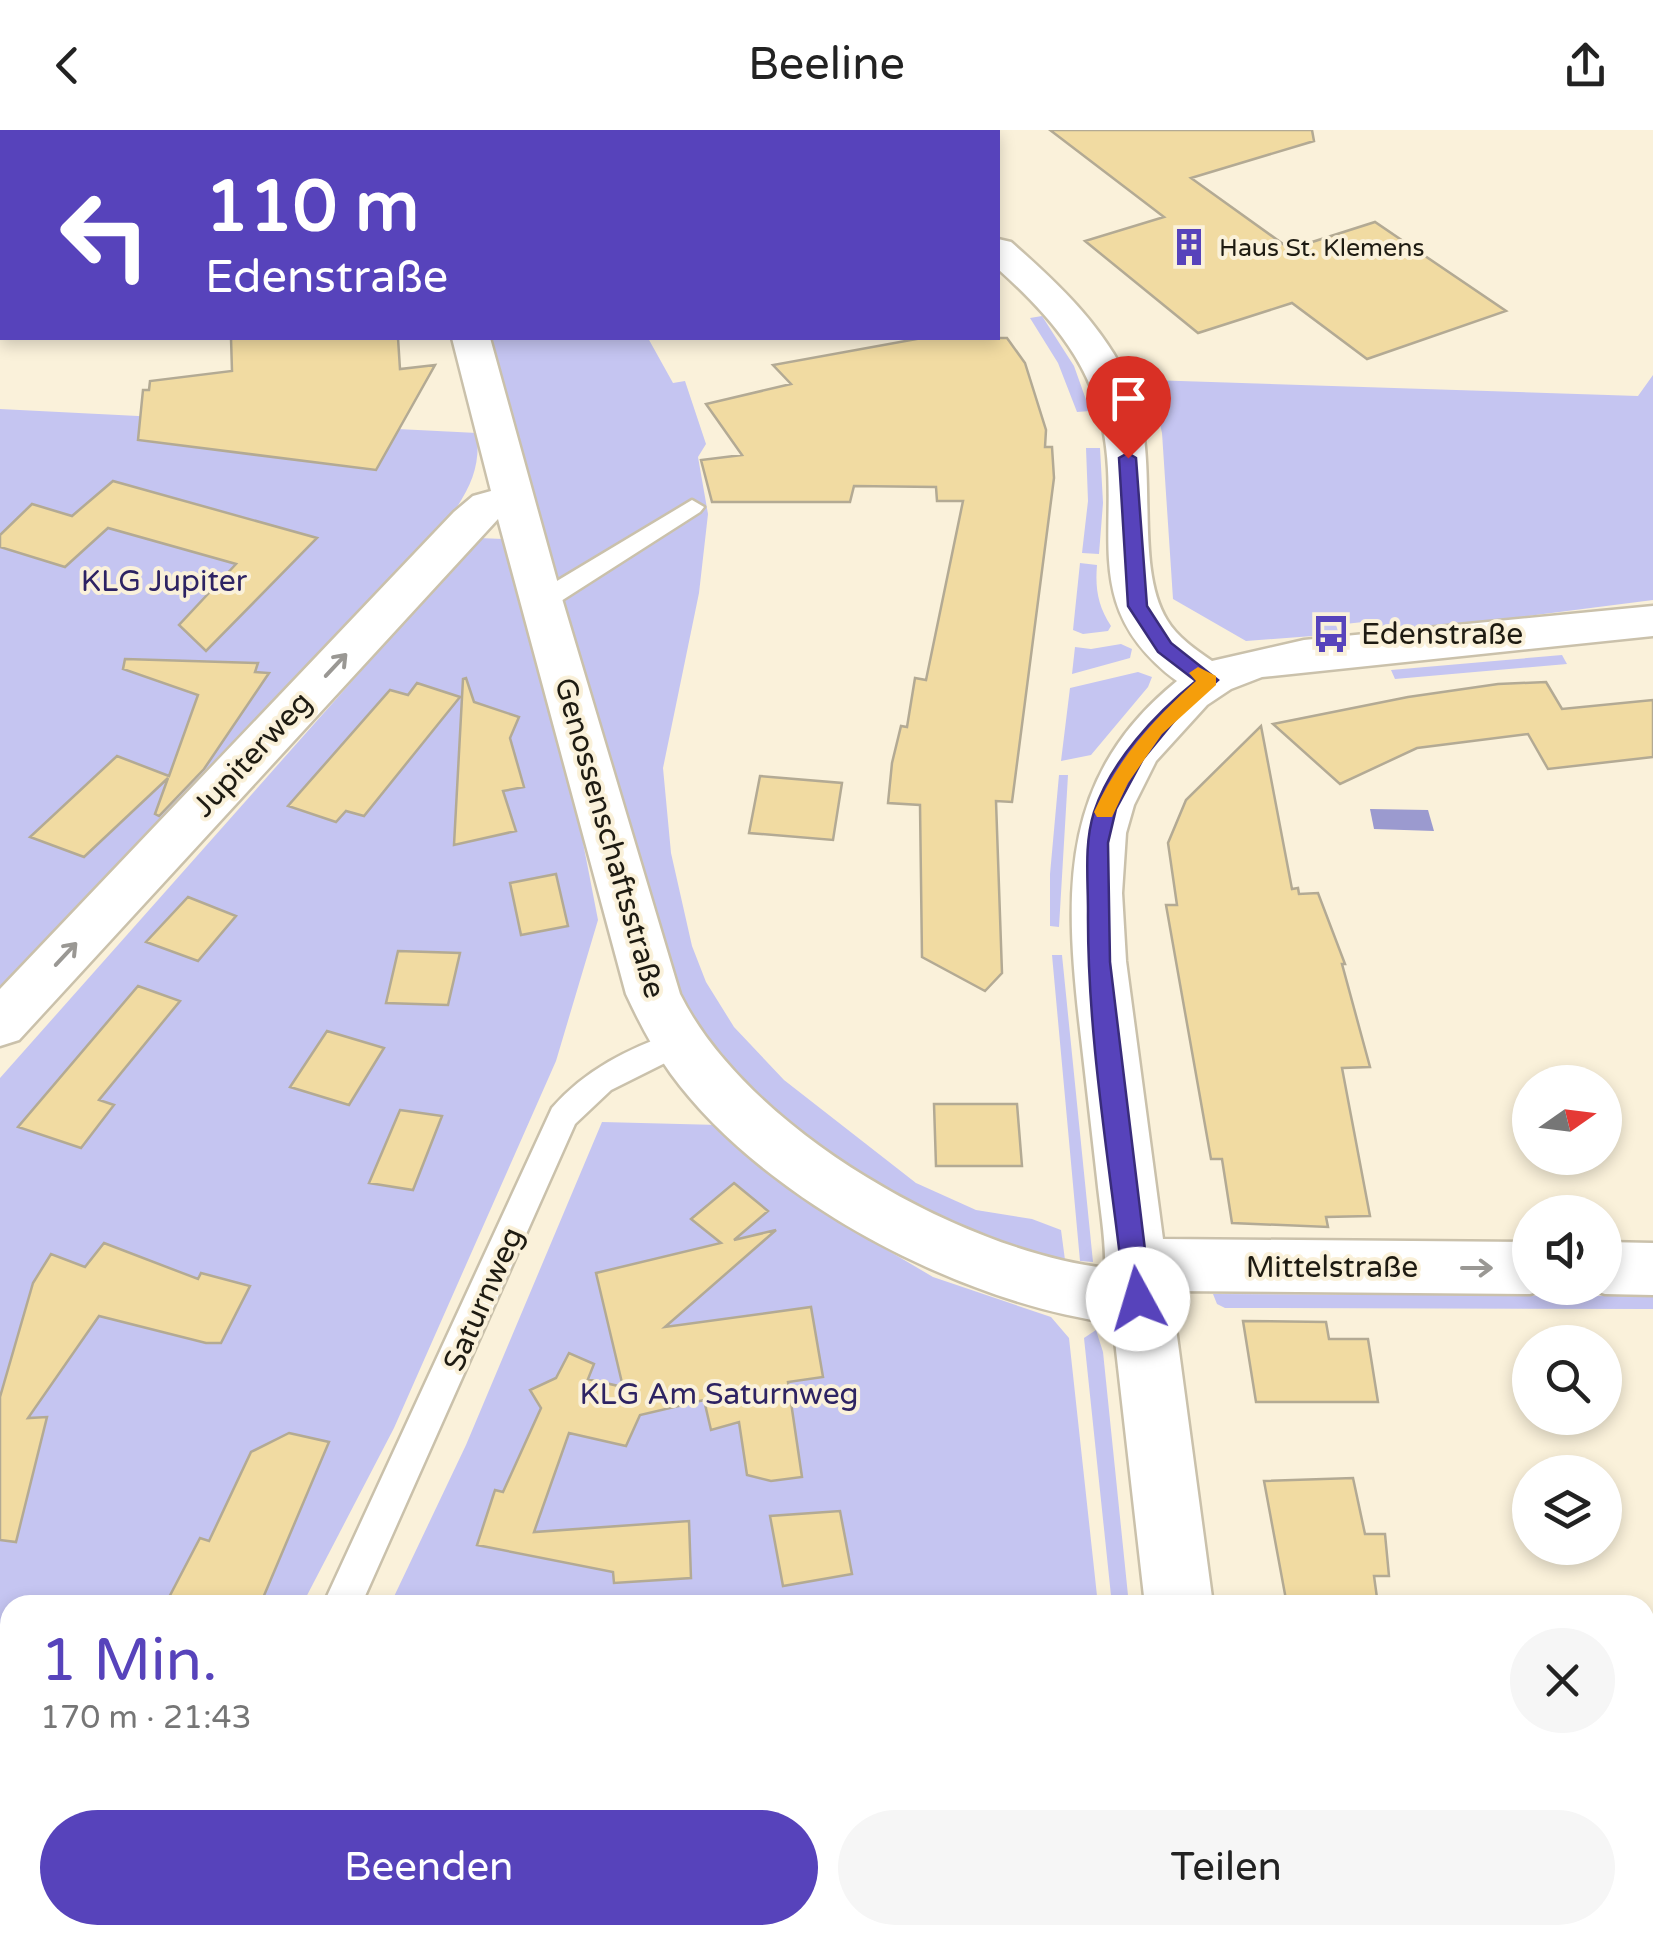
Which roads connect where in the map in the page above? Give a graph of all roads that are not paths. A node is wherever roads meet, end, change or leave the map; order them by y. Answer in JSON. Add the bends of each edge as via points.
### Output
{"nodes":[{"id":1,"x":1000,"y":252,"type":"edge"},
{"id":2,"x":472,"y":340,"type":"edge"},
{"id":3,"x":514,"y":498,"type":"junction"},
{"id":4,"x":692,"y":507,"type":"dead end"},
{"id":5,"x":541,"y":602,"type":"junction"},
{"id":6,"x":1653,"y":621,"type":"edge"},
{"id":7,"x":1209,"y":680,"type":"junction"},
{"id":8,"x":0,"y":1025,"type":"edge"},
{"id":9,"x":676,"y":1044,"type":"junction"},
{"id":10,"x":1622,"y":1268,"type":"edge"},
{"id":11,"x":1512,"y":1269,"type":"edge"},
{"id":12,"x":1653,"y":1269,"type":"edge"},
{"id":13,"x":1136,"y":1282,"type":"junction"},
{"id":14,"x":347,"y":1595,"type":"edge"},
{"id":15,"x":1178,"y":1595,"type":"edge"}],
"edges":[{"from":1,"to":7,"type":"street","via":[[1074,324],[1106,377],[1126,438],[1138,606],[1165,648]]},
{"from":2,"to":3,"type":"street","name":"Genossenschaftsstraße"},
{"from":3,"to":5,"type":"street","name":"Genossenschaftsstraße"},
{"from":8,"to":3,"type":"street","name":"Jupiterweg","one_way":true,"via":[[470,521]]},
{"from":4,"to":5,"type":"lane"},
{"from":5,"to":9,"type":"street","name":"Genossenschaftsstraße","via":[[653,994]]},
{"from":6,"to":7,"type":"street","via":[[1310,656]]},
{"from":7,"to":13,"type":"street","via":[[1135,755],[1105,809],[1098,843],[1098,962]]},
{"from":9,"to":13,"type":"street","name":"Genossenschaftsstraße","via":[[733,1107],[803,1164],[912,1236],[968,1260],[1085,1292]]},
{"from":9,"to":14,"type":"lane","name":"Saturnweg","via":[[608,1074],[563,1117]]},
{"from":10,"to":12,"type":"street"},
{"from":13,"to":11,"type":"street","name":"Mittelstraße","one_way":true},
{"from":13,"to":15,"type":"street"}]}
